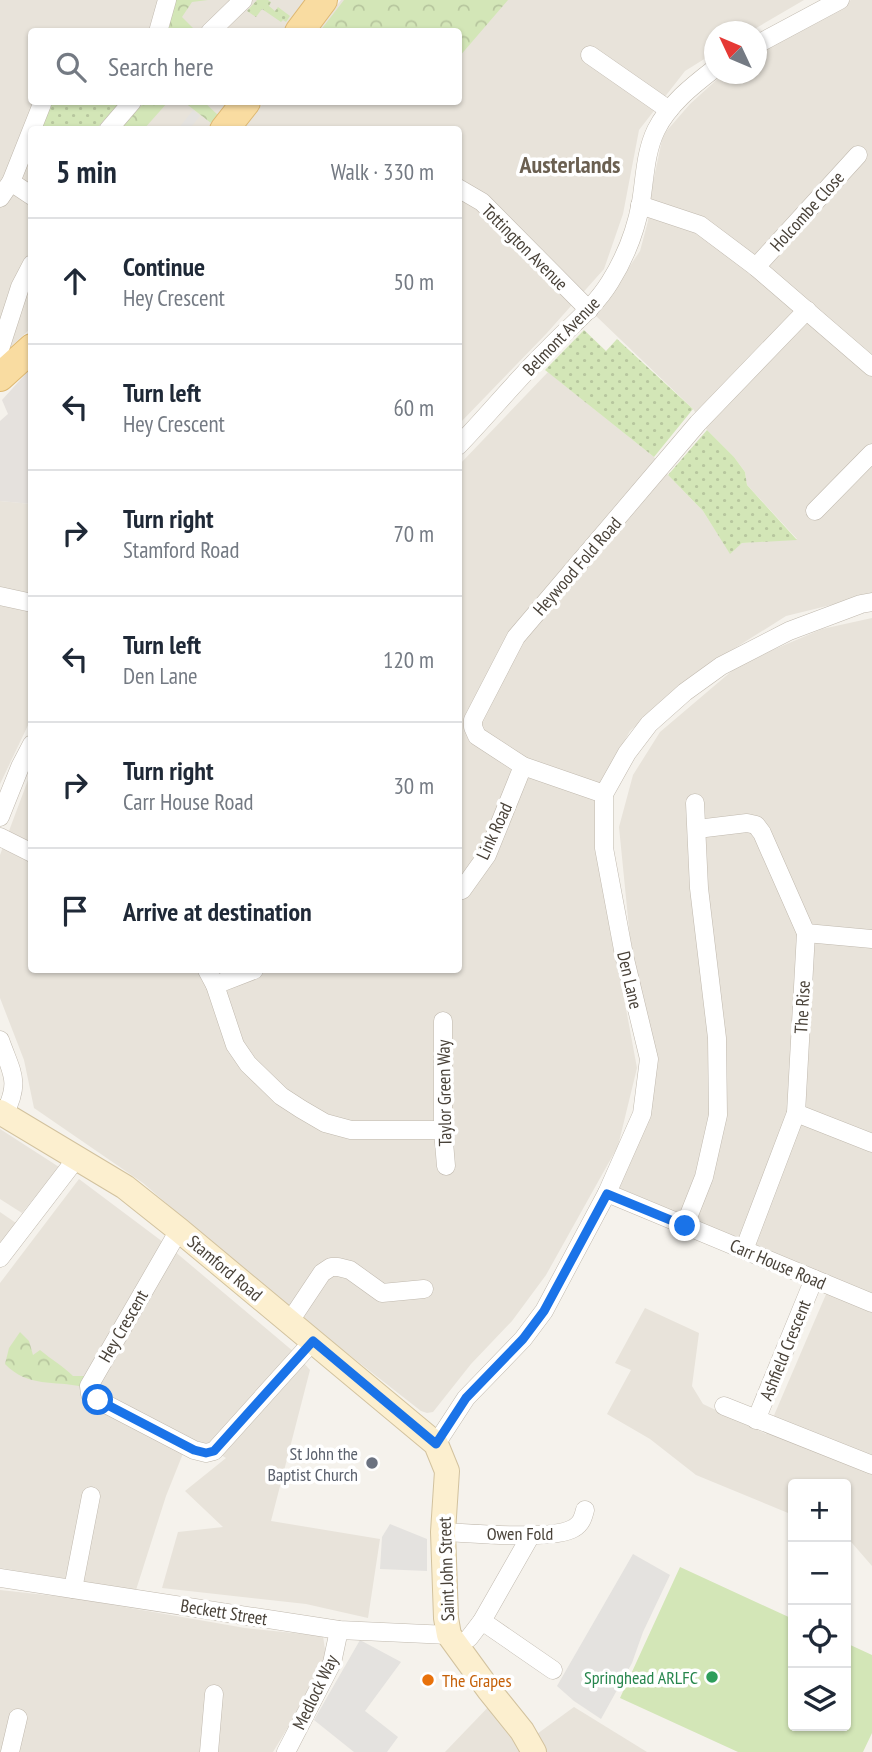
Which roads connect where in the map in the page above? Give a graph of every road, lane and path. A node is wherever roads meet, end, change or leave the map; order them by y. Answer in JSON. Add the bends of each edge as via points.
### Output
{"nodes":[{"id":1,"x":167,"y":0,"type":"edge"},
{"id":2,"x":243,"y":0,"type":"edge"},
{"id":3,"x":323,"y":0,"type":"edge"},
{"id":4,"x":840,"y":0,"type":"edge"},
{"id":5,"x":159,"y":28,"type":"edge"},
{"id":6,"x":214,"y":28,"type":"edge"},
{"id":7,"x":302,"y":28,"type":"edge"},
{"id":8,"x":767,"y":40,"type":"edge"},
{"id":9,"x":590,"y":55,"type":"dead end"},
{"id":10,"x":704,"y":77,"type":"edge"},
{"id":11,"x":42,"y":105,"type":"edge"},
{"id":12,"x":129,"y":105,"type":"edge"},
{"id":13,"x":244,"y":105,"type":"edge"},
{"id":14,"x":669,"y":110,"type":"junction"},
{"id":15,"x":33,"y":126,"type":"edge"},
{"id":16,"x":111,"y":126,"type":"edge"},
{"id":17,"x":227,"y":126,"type":"edge"},
{"id":18,"x":28,"y":139,"type":"edge"},
{"id":19,"x":858,"y":155,"type":"dead end"},
{"id":20,"x":11,"y":182,"type":"junction"},
{"id":21,"x":462,"y":190,"type":"edge"},
{"id":22,"x":28,"y":193,"type":"edge"},
{"id":23,"x":0,"y":198,"type":"edge"},
{"id":24,"x":640,"y":205,"type":"junction"},
{"id":25,"x":756,"y":267,"type":"junction"},
{"id":26,"x":28,"y":271,"type":"edge"},
{"id":27,"x":589,"y":310,"type":"junction"},
{"id":28,"x":807,"y":310,"type":"junction"},
{"id":29,"x":28,"y":351,"type":"edge"},
{"id":30,"x":1,"y":368,"type":"edge"},
{"id":31,"x":872,"y":368,"type":"edge"},
{"id":32,"x":462,"y":434,"type":"edge"},
{"id":33,"x":872,"y":453,"type":"edge"},
{"id":34,"x":815,"y":511,"type":"dead end"},
{"id":35,"x":0,"y":596,"type":"edge"},
{"id":36,"x":28,"y":602,"type":"edge"},
{"id":37,"x":872,"y":602,"type":"edge"},
{"id":38,"x":28,"y":752,"type":"edge"},
{"id":39,"x":523,"y":766,"type":"junction"},
{"id":40,"x":604,"y":794,"type":"junction"},
{"id":41,"x":695,"y":803,"type":"dead end"},
{"id":42,"x":0,"y":817,"type":"edge"},
{"id":43,"x":697,"y":829,"type":"junction"},
{"id":44,"x":0,"y":837,"type":"edge"},
{"id":45,"x":28,"y":851,"type":"edge"},
{"id":46,"x":462,"y":890,"type":"edge"},
{"id":47,"x":806,"y":933,"type":"junction"},
{"id":48,"x":872,"y":939,"type":"edge"},
{"id":49,"x":236,"y":973,"type":"edge"},
{"id":50,"x":211,"y":977,"type":"edge"},
{"id":51,"x":443,"y":1021,"type":"dead end"},
{"id":52,"x":0,"y":1040,"type":"edge"},
{"id":53,"x":796,"y":1113,"type":"junction"},
{"id":54,"x":2,"y":1114,"type":"edge"},
{"id":55,"x":443,"y":1130,"type":"junction"},
{"id":56,"x":872,"y":1143,"type":"edge"},
{"id":57,"x":75,"y":1159,"type":"junction"},
{"id":58,"x":446,"y":1166,"type":"dead end"},
{"id":59,"x":607,"y":1194,"type":"junction"},
{"id":60,"x":685,"y":1226,"type":"junction"},
{"id":61,"x":179,"y":1230,"type":"junction"},
{"id":62,"x":744,"y":1250,"type":"junction"},
{"id":63,"x":0,"y":1258,"type":"edge"},
{"id":64,"x":814,"y":1279,"type":"junction"},
{"id":65,"x":425,"y":1289,"type":"dead end"},
{"id":66,"x":872,"y":1303,"type":"edge"},
{"id":67,"x":290,"y":1321,"type":"junction"},
{"id":68,"x":313,"y":1341,"type":"junction"},
{"id":69,"x":724,"y":1406,"type":"dead end"},
{"id":70,"x":756,"y":1420,"type":"junction"},
{"id":71,"x":436,"y":1444,"type":"junction"},
{"id":72,"x":872,"y":1465,"type":"edge"},
{"id":73,"x":92,"y":1496,"type":"dead end"},
{"id":74,"x":585,"y":1510,"type":"dead end"},
{"id":75,"x":443,"y":1532,"type":"junction"},
{"id":76,"x":531,"y":1535,"type":"junction"},
{"id":77,"x":0,"y":1578,"type":"edge"},
{"id":78,"x":73,"y":1589,"type":"junction"},
{"id":79,"x":482,"y":1621,"type":"junction"},
{"id":80,"x":339,"y":1630,"type":"junction"},
{"id":81,"x":459,"y":1637,"type":"junction"},
{"id":82,"x":553,"y":1670,"type":"dead end"},
{"id":83,"x":214,"y":1694,"type":"dead end"},
{"id":84,"x":18,"y":1718,"type":"dead end"},
{"id":85,"x":10,"y":1752,"type":"edge"},
{"id":86,"x":209,"y":1752,"type":"edge"},
{"id":87,"x":286,"y":1752,"type":"edge"},
{"id":88,"x":534,"y":1752,"type":"edge"}],
"edges":[{"from":1,"to":5,"type":"street"},
{"from":2,"to":6,"type":"street"},
{"from":3,"to":7,"type":"main road"},
{"from":4,"to":8,"type":"street"},
{"from":9,"to":14,"type":"street"},
{"from":10,"to":14,"type":"street","name":"Belmont Avenue"},
{"from":11,"to":15,"type":"street"},
{"from":12,"to":16,"type":"street"},
{"from":13,"to":17,"type":"main road"},
{"from":14,"to":24,"type":"street","name":"Belmont Avenue","via":[[648,150]]},
{"from":18,"to":20,"type":"street"},
{"from":19,"to":25,"type":"street","name":"Holcombe Close"},
{"from":20,"to":22,"type":"street"},
{"from":20,"to":23,"type":"street"},
{"from":21,"to":27,"type":"street","name":"Tottington Avenue","via":[[482,202]]},
{"from":24,"to":25,"type":"street","via":[[700,225]]},
{"from":24,"to":27,"type":"street","name":"Belmont Avenue","via":[[626,253]]},
{"from":25,"to":28,"type":"street"},
{"from":26,"to":30,"type":"street","via":[[20,286]]},
{"from":27,"to":32,"type":"street","name":"Belmont Avenue"},
{"from":28,"to":31,"type":"street"},
{"from":28,"to":39,"type":"street","name":"Heywood Fold Road","via":[[698,423],[516,637],[472,727],[484,742]]},
{"from":29,"to":30,"type":"main road"},
{"from":33,"to":34,"type":"street"},
{"from":35,"to":36,"type":"street"},
{"from":37,"to":40,"type":"street","name":"Den Lane","via":[[789,631],[721,666],[649,724]]},
{"from":38,"to":42,"type":"street"},
{"from":39,"to":40,"type":"street","name":"Heywood Fold Road"},
{"from":39,"to":46,"type":"street","name":"Link Road","via":[[486,855]]},
{"from":40,"to":59,"type":"street","name":"Den Lane","via":[[604,848],[649,1059],[642,1114]]},
{"from":41,"to":43,"type":"street"},
{"from":43,"to":47,"type":"street","name":"The Rise","via":[[747,822],[756,825]]},
{"from":43,"to":60,"type":"street","via":[[699,888],[717,1038],[718,1115],[704,1177]]},
{"from":44,"to":45,"type":"street"},
{"from":47,"to":48,"type":"street"},
{"from":47,"to":53,"type":"street","name":"The Rise"},
{"from":49,"to":50,"type":"street"},
{"from":50,"to":55,"type":"street","via":[[235,1045],[281,1096],[325,1123],[351,1130]]},
{"from":51,"to":55,"type":"street","name":"Taylor Green Way"},
{"from":52,"to":54,"type":"street","via":[[15,1082],[13,1098]]},
{"from":53,"to":56,"type":"street"},
{"from":53,"to":62,"type":"street","name":"The Rise"},
{"from":54,"to":57,"type":"street","name":"Stamford Road"},
{"from":55,"to":58,"type":"street","name":"Taylor Green Way"},
{"from":57,"to":61,"type":"street","name":"Stamford Road","via":[[125,1187]]},
{"from":57,"to":63,"type":"street"},
{"from":59,"to":60,"type":"street","name":"Carr House Road"},
{"from":59,"to":71,"type":"street","name":"Den Lane","via":[[544,1311],[466,1398]]},
{"from":60,"to":62,"type":"street","name":"Carr House Road"},
{"from":61,"to":67,"type":"street","name":"Stamford Road"},
{"from":61,"to":68,"type":"street","name":"Hey Crescent","via":[[89,1386],[90,1394],[206,1453],[214,1451]]},
{"from":62,"to":64,"type":"street","name":"Carr House Road"},
{"from":64,"to":66,"type":"street","name":"Carr House Road"},
{"from":64,"to":70,"type":"street","name":"Ashfield Crescent"},
{"from":65,"to":67,"type":"street","via":[[382,1293],[350,1270],[331,1267],[322,1273]]},
{"from":67,"to":68,"type":"street","name":"Stamford Road"},
{"from":68,"to":71,"type":"street","name":"Stamford Road"},
{"from":69,"to":70,"type":"street","name":"Ashfield Crescent"},
{"from":70,"to":72,"type":"street","name":"Ashfield Crescent"},
{"from":71,"to":75,"type":"street","name":"Saint John Street","via":[[447,1471]]},
{"from":73,"to":78,"type":"street"},
{"from":74,"to":76,"type":"street","name":"Owen Fold","via":[[575,1528]]},
{"from":75,"to":76,"type":"street","name":"Owen Fold"},
{"from":75,"to":81,"type":"street","name":"Saint John Street","via":[[446,1618]]},
{"from":76,"to":79,"type":"street"},
{"from":77,"to":78,"type":"street","name":"Beckett Street"},
{"from":78,"to":80,"type":"street","name":"Beckett Street"},
{"from":79,"to":81,"type":"street"},
{"from":79,"to":82,"type":"street"},
{"from":80,"to":81,"type":"street","name":"Beckett Street"},
{"from":80,"to":87,"type":"street","name":"Medlock Way","via":[[332,1663]]},
{"from":81,"to":88,"type":"street","name":"Saint John Street","via":[[489,1690]]},
{"from":83,"to":86,"type":"street"},
{"from":84,"to":85,"type":"street"}]}
